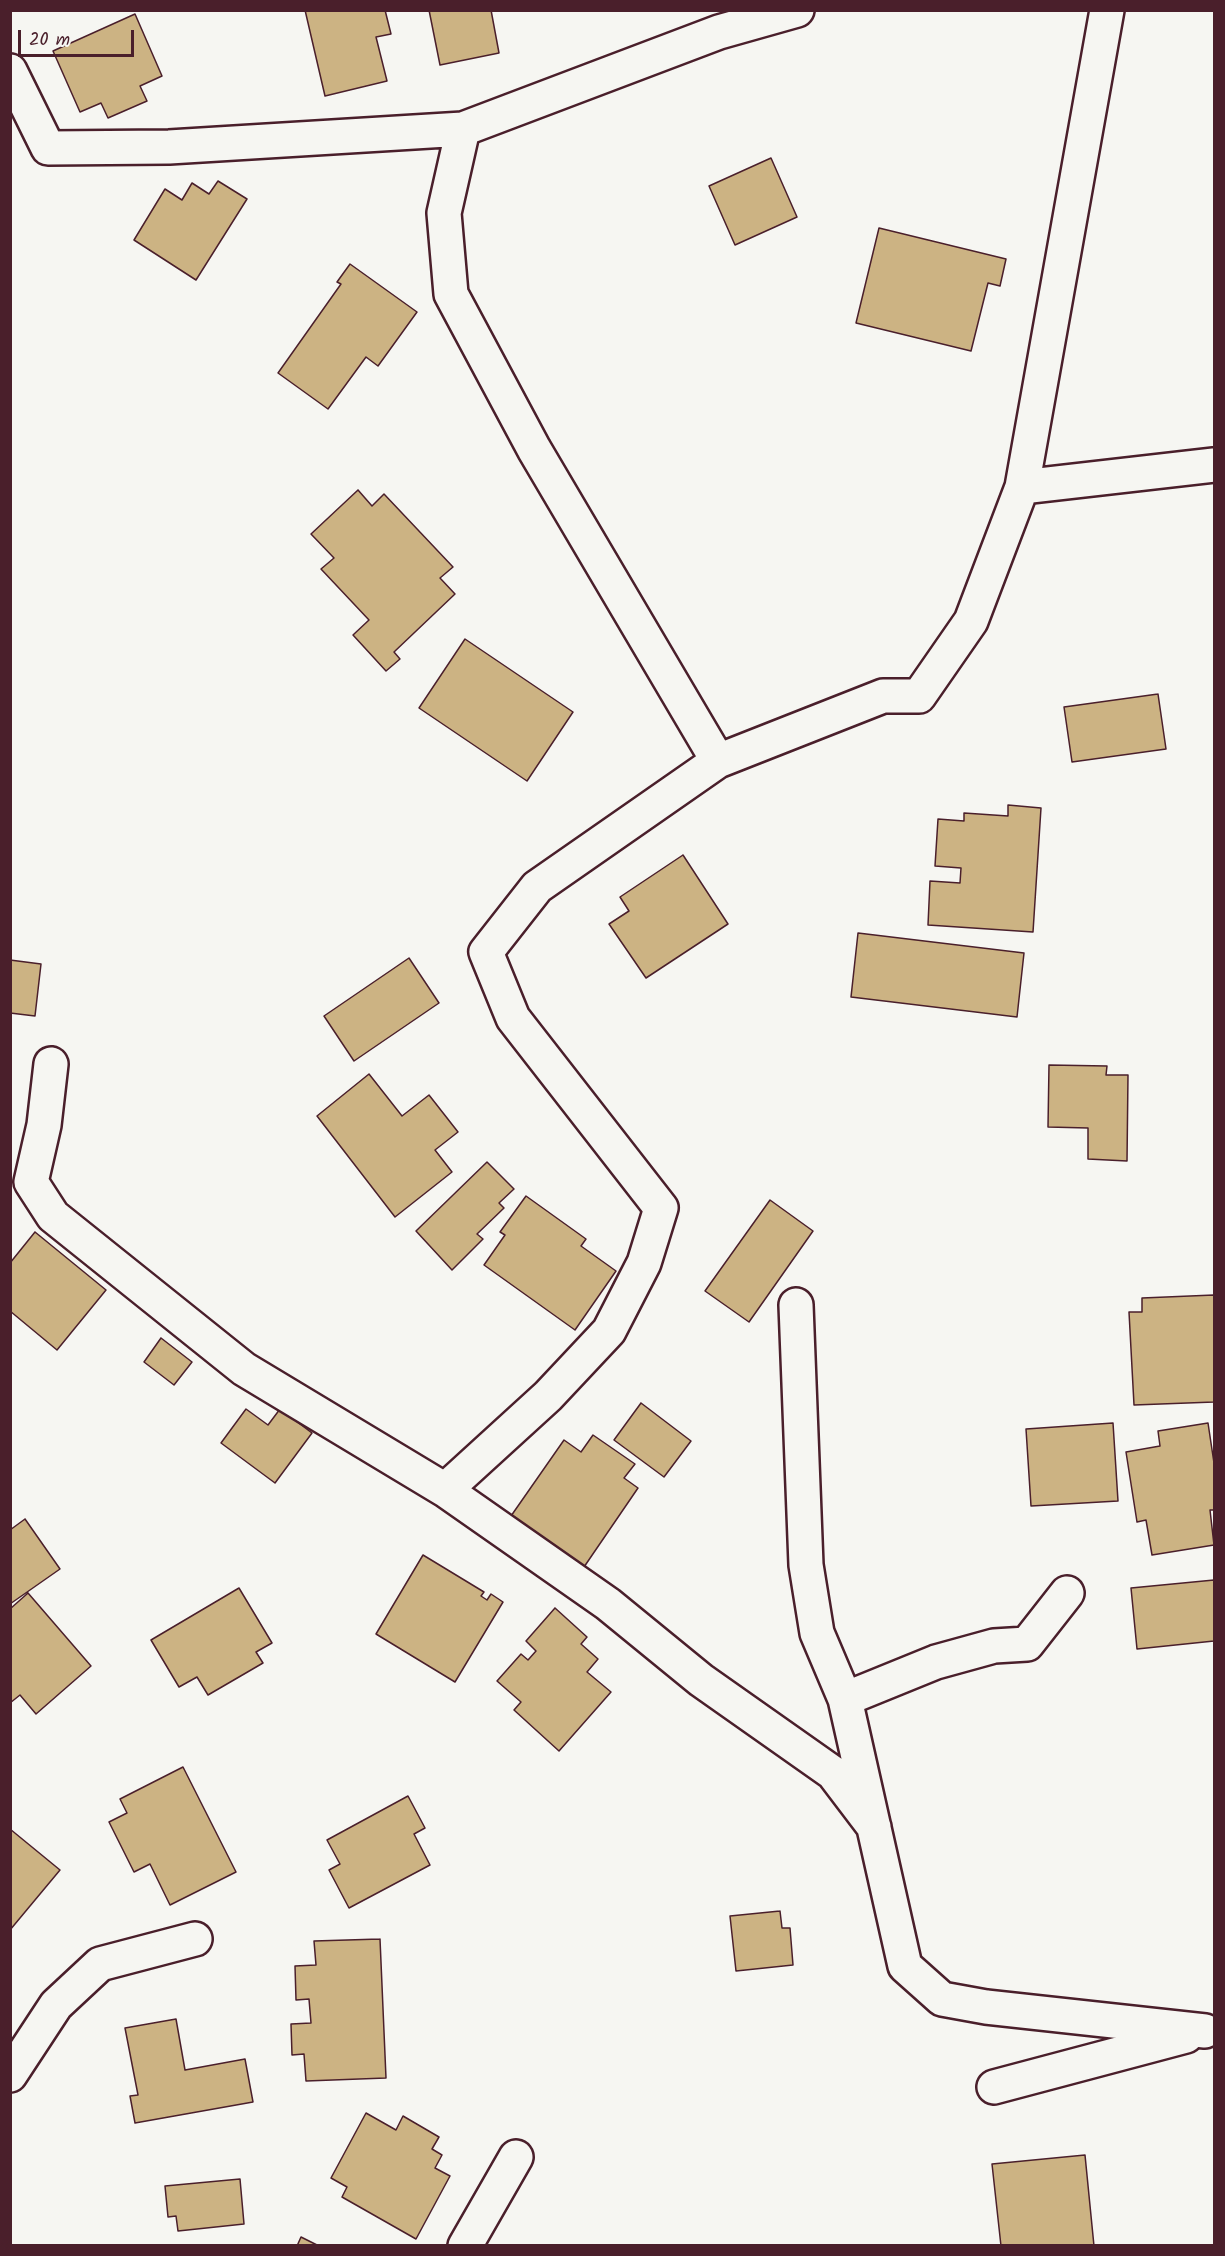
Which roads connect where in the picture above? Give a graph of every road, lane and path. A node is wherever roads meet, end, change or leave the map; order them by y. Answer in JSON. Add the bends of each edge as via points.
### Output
{"nodes":[{"id":1,"x":797,"y":10,"type":"edge"},
{"id":2,"x":1107,"y":10,"type":"edge"},
{"id":3,"x":718,"y":21,"type":"edge"},
{"id":4,"x":10,"y":72,"type":"edge"},
{"id":5,"x":463,"y":129,"type":"junction"},
{"id":6,"x":1215,"y":465,"type":"edge"},
{"id":7,"x":1022,"y":487,"type":"junction"},
{"id":8,"x":718,"y":761,"type":"junction"},
{"id":9,"x":51,"y":1064,"type":"dead end"},
{"id":10,"x":796,"y":1305,"type":"dead end"},
{"id":11,"x":445,"y":1490,"type":"junction"},
{"id":12,"x":1066,"y":1593,"type":"dead end"},
{"id":13,"x":845,"y":1699,"type":"junction"},
{"id":14,"x":874,"y":1827,"type":"junction"},
{"id":15,"x":195,"y":1939,"type":"dead end"},
{"id":16,"x":1210,"y":2031,"type":"edge"},
{"id":17,"x":10,"y":2075,"type":"edge"},
{"id":18,"x":994,"y":2087,"type":"dead end"},
{"id":19,"x":516,"y":2157,"type":"dead end"},
{"id":20,"x":465,"y":2246,"type":"edge"}],
"edges":[{"from":1,"to":3,"type":"street"},
{"from":2,"to":7,"type":"street"},
{"from":3,"to":5,"type":"street"},
{"from":4,"to":5,"type":"street","via":[[48,148],[169,147]]},
{"from":5,"to":8,"type":"street","via":[[444,213],[451,294],[534,449]]},
{"from":6,"to":7,"type":"street"},
{"from":7,"to":8,"type":"street","via":[[971,621],[919,696],[882,696]]},
{"from":8,"to":11,"type":"street","via":[[537,887],[486,952],[513,1018],[661,1208],[644,1263],[609,1331],[548,1396]]},
{"from":9,"to":11,"type":"street","via":[[44,1125],[31,1182],[53,1216],[244,1369]]},
{"from":10,"to":13,"type":"street","via":[[806,1565],[817,1633]]},
{"from":11,"to":14,"type":"street","via":[[608,1604],[701,1680],[833,1773]]},
{"from":12,"to":13,"type":"street","via":[[1027,1644],[994,1646],[936,1662]]},
{"from":13,"to":14,"type":"street"},
{"from":14,"to":16,"type":"street","via":[[905,1966],[942,1999]]},
{"from":15,"to":17,"type":"street","via":[[100,1964],[56,2005]]},
{"from":16,"to":18,"type":"street"},
{"from":19,"to":20,"type":"street"}]}
